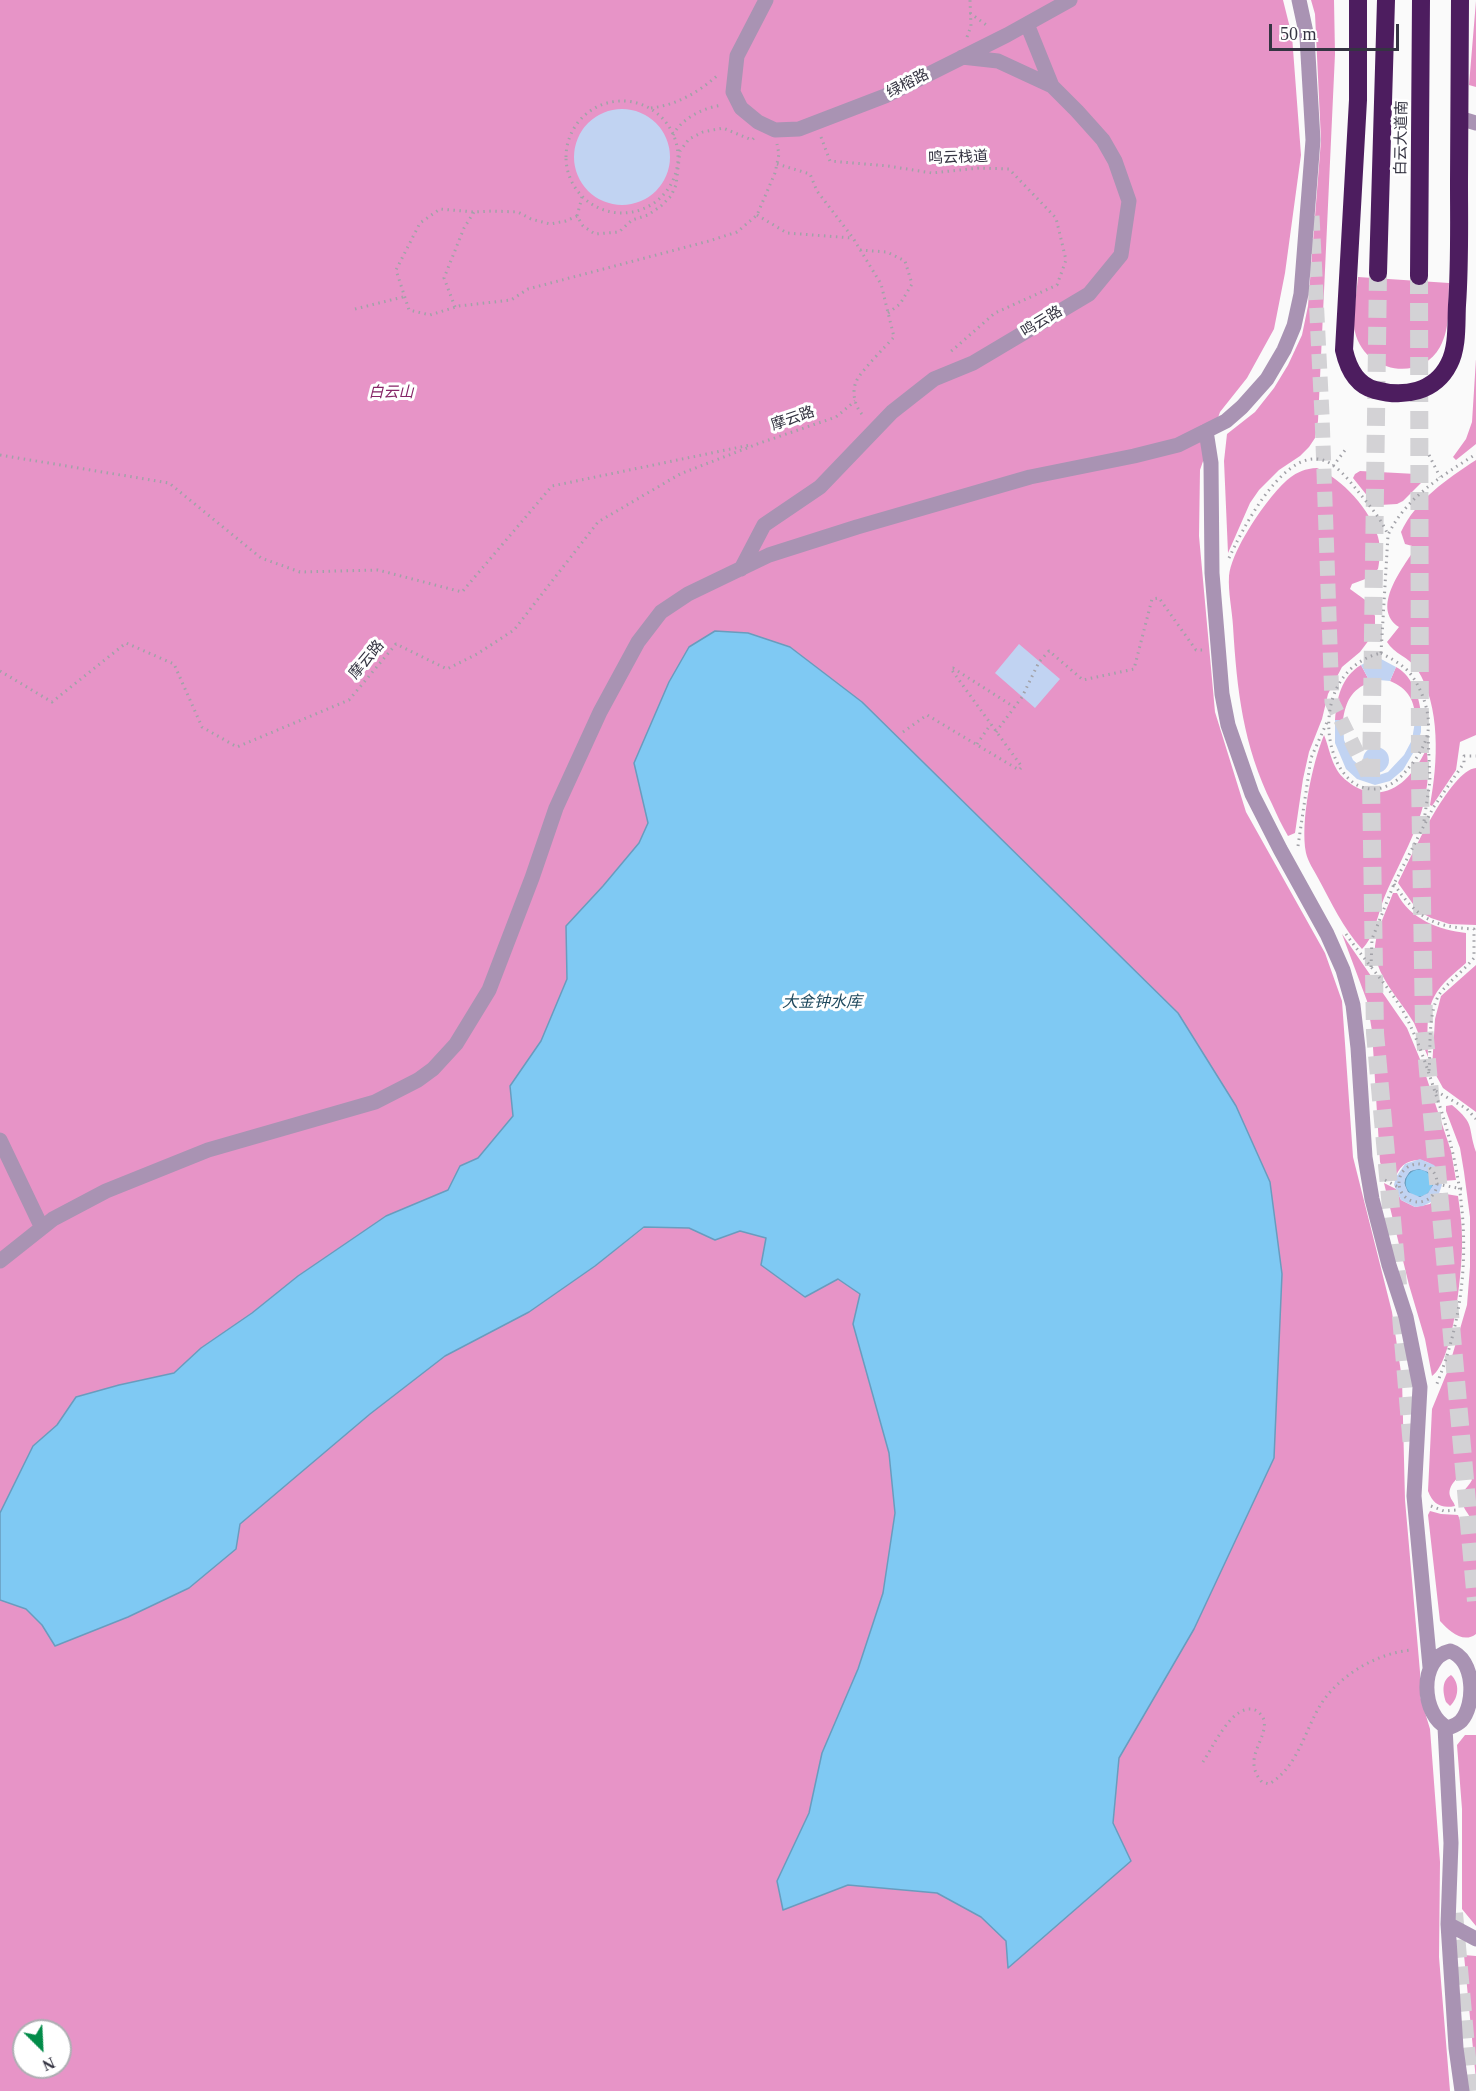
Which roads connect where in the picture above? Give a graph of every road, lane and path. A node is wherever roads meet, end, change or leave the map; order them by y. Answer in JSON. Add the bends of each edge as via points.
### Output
{"nodes":[{"id":1,"x":766,"y":0,"type":"edge"},
{"id":2,"x":970,"y":0,"type":"edge"},
{"id":3,"x":1070,"y":0,"type":"edge"},
{"id":4,"x":1299,"y":0,"type":"edge"},
{"id":5,"x":1358,"y":0,"type":"edge"},
{"id":6,"x":1386,"y":0,"type":"edge"},
{"id":7,"x":1421,"y":0,"type":"edge"},
{"id":8,"x":1460,"y":0,"type":"edge"},
{"id":9,"x":1027,"y":24,"type":"junction"},
{"id":10,"x":737,"y":56,"type":"junction"},
{"id":11,"x":962,"y":57,"type":"junction"},
{"id":12,"x":1052,"y":86,"type":"junction"},
{"id":13,"x":741,"y":108,"type":"junction"},
{"id":14,"x":649,"y":109,"type":"junction"},
{"id":15,"x":1468,"y":120,"type":"edge"},
{"id":16,"x":816,"y":123,"type":"junction"},
{"id":17,"x":770,"y":128,"type":"junction"},
{"id":18,"x":673,"y":135,"type":"junction"},
{"id":19,"x":777,"y":164,"type":"junction"},
{"id":20,"x":582,"y":197,"type":"junction"},
{"id":21,"x":474,"y":212,"type":"junction"},
{"id":22,"x":577,"y":216,"type":"junction"},
{"id":23,"x":757,"y":216,"type":"junction"},
{"id":24,"x":853,"y":238,"type":"junction"},
{"id":25,"x":860,"y":250,"type":"junction"},
{"id":26,"x":1378,"y":273,"type":"tunnel mouth"},
{"id":27,"x":1419,"y":276,"type":"tunnel mouth"},
{"id":28,"x":403,"y":297,"type":"junction"},
{"id":29,"x":455,"y":307,"type":"junction"},
{"id":30,"x":355,"y":309,"type":"dead end"},
{"id":31,"x":888,"y":313,"type":"junction"},
{"id":32,"x":934,"y":379,"type":"junction"},
{"id":33,"x":1206,"y":431,"type":"junction"},
{"id":34,"x":760,"y":443,"type":"junction"},
{"id":35,"x":1346,"y":449,"type":"dead end"},
{"id":36,"x":1476,"y":454,"type":"edge"},
{"id":37,"x":0,"y":455,"type":"edge"},
{"id":38,"x":1429,"y":456,"type":"dead end"},
{"id":39,"x":1333,"y":466,"type":"junction"},
{"id":40,"x":1440,"y":477,"type":"junction"},
{"id":41,"x":1388,"y":535,"type":"junction"},
{"id":42,"x":1225,"y":567,"type":"dead end"},
{"id":43,"x":741,"y":569,"type":"junction"},
{"id":44,"x":1218,"y":650,"type":"junction"},
{"id":45,"x":1381,"y":653,"type":"junction"},
{"id":46,"x":0,"y":671,"type":"edge"},
{"id":47,"x":1014,"y":707,"type":"junction"},
{"id":48,"x":1328,"y":721,"type":"junction"},
{"id":49,"x":991,"y":724,"type":"junction"},
{"id":50,"x":1428,"y":730,"type":"junction"},
{"id":51,"x":903,"y":732,"type":"dead end"},
{"id":52,"x":996,"y":732,"type":"junction"},
{"id":53,"x":976,"y":745,"type":"junction"},
{"id":54,"x":1476,"y":756,"type":"edge"},
{"id":55,"x":1424,"y":826,"type":"junction"},
{"id":56,"x":1298,"y":846,"type":"dead end"},
{"id":57,"x":1394,"y":884,"type":"junction"},
{"id":58,"x":1344,"y":932,"type":"dead end"},
{"id":59,"x":1475,"y":944,"type":"edge"},
{"id":60,"x":1371,"y":969,"type":"junction"},
{"id":61,"x":1429,"y":1073,"type":"junction"},
{"id":62,"x":1435,"y":1090,"type":"junction"},
{"id":63,"x":1476,"y":1119,"type":"edge"},
{"id":64,"x":0,"y":1140,"type":"edge"},
{"id":65,"x":1379,"y":1175,"type":"dead end"},
{"id":66,"x":1437,"y":1183,"type":"junction"},
{"id":67,"x":1400,"y":1188,"type":"junction"},
{"id":68,"x":1462,"y":1189,"type":"junction"},
{"id":69,"x":42,"y":1228,"type":"junction"},
{"id":70,"x":0,"y":1261,"type":"edge"},
{"id":71,"x":1434,"y":1390,"type":"dead end"},
{"id":72,"x":1428,"y":1504,"type":"dead end"},
{"id":73,"x":1457,"y":1510,"type":"dead end"},
{"id":74,"x":1428,"y":1649,"type":"junction"},
{"id":75,"x":1469,"y":1661,"type":"edge"},
{"id":76,"x":1430,"y":1667,"type":"junction"},
{"id":77,"x":1470,"y":1716,"type":"edge"},
{"id":78,"x":1445,"y":1726,"type":"junction"},
{"id":79,"x":1203,"y":1762,"type":"dead end"},
{"id":80,"x":1448,"y":1924,"type":"junction"},
{"id":81,"x":1476,"y":1939,"type":"edge"},
{"id":82,"x":1462,"y":2091,"type":"edge"}],
"edges":[{"from":1,"to":10,"type":"street"},
{"from":2,"to":11,"type":"path","via":[[971,26]]},
{"from":3,"to":9,"type":"street","name":"绿榕路"},
{"from":4,"to":33,"type":"street","via":[[1307,37],[1313,140],[1301,294],[1294,326],[1267,379],[1226,421]]},
{"from":5,"to":15,"type":"highway","via":[[1358,100],[1344,350],[1354,376],[1368,388],[1385,393],[1415,392],[1435,383],[1451,361]]},
{"from":6,"to":26,"type":"highway","name":"白云大道南"},
{"from":7,"to":27,"type":"highway","name":"白云大道南"},
{"from":8,"to":15,"type":"highway"},
{"from":9,"to":11,"type":"street","name":"绿榕路"},
{"from":9,"to":12,"type":"street"},
{"from":10,"to":13,"type":"street","via":[[733,92]]},
{"from":10,"to":14,"type":"path","via":[[697,91],[674,104]]},
{"from":11,"to":12,"type":"street","name":"鸣云路","via":[[998,62]]},
{"from":11,"to":16,"type":"street","name":"绿榕路","via":[[885,96]]},
{"from":12,"to":32,"type":"street","name":"鸣云路","via":[[1103,140],[1115,160],[1129,201],[1121,255],[1089,294],[973,363]]},
{"from":13,"to":17,"type":"street"},
{"from":13,"to":18,"type":"path","via":[[727,104],[711,106],[677,127]]},
{"from":14,"to":18,"type":"path","via":[[667,123]]},
{"from":14,"to":20,"type":"path","via":[[617,101],[598,106],[583,116],[566,147],[566,166]]},
{"from":16,"to":17,"type":"street","name":"绿榕路","via":[[799,129]]},
{"from":16,"to":32,"type":"path","name":"鸣云栈道","via":[[831,160],[933,173],[1009,169],[1056,218],[1066,260],[1057,285],[995,314],[943,359]]},
{"from":17,"to":19,"type":"path"},
{"from":17,"to":22,"type":"path","via":[[752,140],[723,128],[689,139],[680,151],[671,196],[619,232],[595,234]]},
{"from":18,"to":20,"type":"path","via":[[678,159],[674,177],[664,194],[649,205],[633,212],[614,212]]},
{"from":19,"to":23,"type":"path"},
{"from":19,"to":24,"type":"path","via":[[810,174],[817,191]]},
{"from":20,"to":22,"type":"path"},
{"from":21,"to":22,"type":"path","via":[[518,213],[550,224]]},
{"from":21,"to":28,"type":"path","via":[[440,209],[420,224],[396,270]]},
{"from":21,"to":29,"type":"path","via":[[444,278]]},
{"from":23,"to":24,"type":"path","via":[[787,233]]},
{"from":23,"to":29,"type":"path","via":[[737,232],[709,241],[528,289],[511,300]]},
{"from":24,"to":25,"type":"path"},
{"from":25,"to":31,"type":"path","via":[[881,284]]},
{"from":25,"to":31,"type":"path","via":[[887,252],[905,261],[912,284],[900,304]]},
{"from":28,"to":29,"type":"path","via":[[409,310],[430,315]]},
{"from":28,"to":30,"type":"path"},
{"from":31,"to":34,"type":"path","name":"摩云路","via":[[894,337],[856,381],[855,401],[836,417]]},
{"from":32,"to":43,"type":"street","name":"鸣云路","via":[[892,412],[820,487],[764,525]]},
{"from":33,"to":43,"type":"street","via":[[1178,445],[1030,477],[857,527],[769,555]]},
{"from":33,"to":44,"type":"street","via":[[1211,463],[1212,573]]},
{"from":34,"to":37,"type":"path","via":[[552,486],[462,592],[378,570],[300,572],[261,558],[169,483]]},
{"from":34,"to":46,"type":"path","name":"摩云路","via":[[680,474],[598,522],[514,630],[477,654],[447,669],[396,644],[350,700],[237,747],[202,727],[174,664],[126,643],[52,702]]},
{"from":35,"to":39,"type":"path"},
{"from":36,"to":40,"type":"path"},
{"from":38,"to":40,"type":"path"},
{"from":39,"to":41,"type":"path","via":[[1347,477]]},
{"from":39,"to":42,"type":"path","via":[[1318,459],[1306,460],[1280,478],[1255,508]]},
{"from":40,"to":41,"type":"path","via":[[1408,505]]},
{"from":41,"to":45,"type":"path"},
{"from":43,"to":69,"type":"street","via":[[660,612],[639,642],[600,712],[556,808],[489,990],[456,1044],[433,1069],[375,1102],[208,1150],[106,1191]]},
{"from":44,"to":47,"type":"path","via":[[1196,650],[1159,598],[1152,599],[1134,669],[1083,680],[1049,651]]},
{"from":44,"to":74,"type":"street","via":[[1228,725],[1252,794],[1327,934],[1353,1005],[1372,1199],[1406,1317],[1420,1387],[1414,1496]]},
{"from":45,"to":48,"type":"path","via":[[1348,670],[1335,691]]},
{"from":45,"to":50,"type":"path","via":[[1407,670],[1416,682]]},
{"from":47,"to":49,"type":"path","via":[[951,669]]},
{"from":47,"to":52,"type":"path"},
{"from":48,"to":50,"type":"path","via":[[1341,767],[1360,786],[1376,789],[1400,778],[1415,760]]},
{"from":48,"to":56,"type":"path","via":[[1311,758]]},
{"from":49,"to":52,"type":"path"},
{"from":49,"to":53,"type":"path"},
{"from":50,"to":55,"type":"path","via":[[1430,781]]},
{"from":51,"to":53,"type":"path","via":[[927,716]]},
{"from":52,"to":53,"type":"path","via":[[1022,767],[1019,770]]},
{"from":54,"to":55,"type":"path","via":[[1464,756],[1461,769]]},
{"from":55,"to":57,"type":"path"},
{"from":57,"to":59,"type":"path","via":[[1416,913],[1430,921],[1474,929]]},
{"from":57,"to":60,"type":"path","via":[[1372,939]]},
{"from":58,"to":60,"type":"path"},
{"from":59,"to":61,"type":"path","via":[[1474,958],[1440,993],[1434,1005]]},
{"from":60,"to":61,"type":"path","via":[[1402,1011]]},
{"from":61,"to":62,"type":"path"},
{"from":62,"to":63,"type":"path"},
{"from":62,"to":68,"type":"path","via":[[1456,1155]]},
{"from":64,"to":69,"type":"street"},
{"from":65,"to":67,"type":"path"},
{"from":66,"to":67,"type":"path","via":[[1435,1192],[1419,1202],[1407,1199]]},
{"from":66,"to":67,"type":"path","via":[[1430,1168],[1418,1164],[1402,1172]]},
{"from":66,"to":68,"type":"path"},
{"from":68,"to":71,"type":"path","via":[[1466,1219],[1462,1291],[1453,1341]]},
{"from":69,"to":70,"type":"street"},
{"from":72,"to":73,"type":"path","via":[[1436,1509]]},
{"from":74,"to":76,"type":"street"},
{"from":74,"to":79,"type":"path","via":[[1378,1658],[1337,1684],[1318,1708],[1292,1763],[1269,1784],[1258,1778],[1254,1762],[1264,1719],[1251,1708],[1234,1715]]},
{"from":75,"to":76,"type":"street","via":[[1457,1653],[1443,1652]]},
{"from":75,"to":77,"type":"street"},
{"from":76,"to":78,"type":"street","via":[[1430,1705],[1440,1725]]},
{"from":77,"to":78,"type":"street","via":[[1457,1725]]},
{"from":78,"to":80,"type":"street","via":[[1451,1844]]},
{"from":80,"to":81,"type":"street"},
{"from":80,"to":82,"type":"street"}]}
